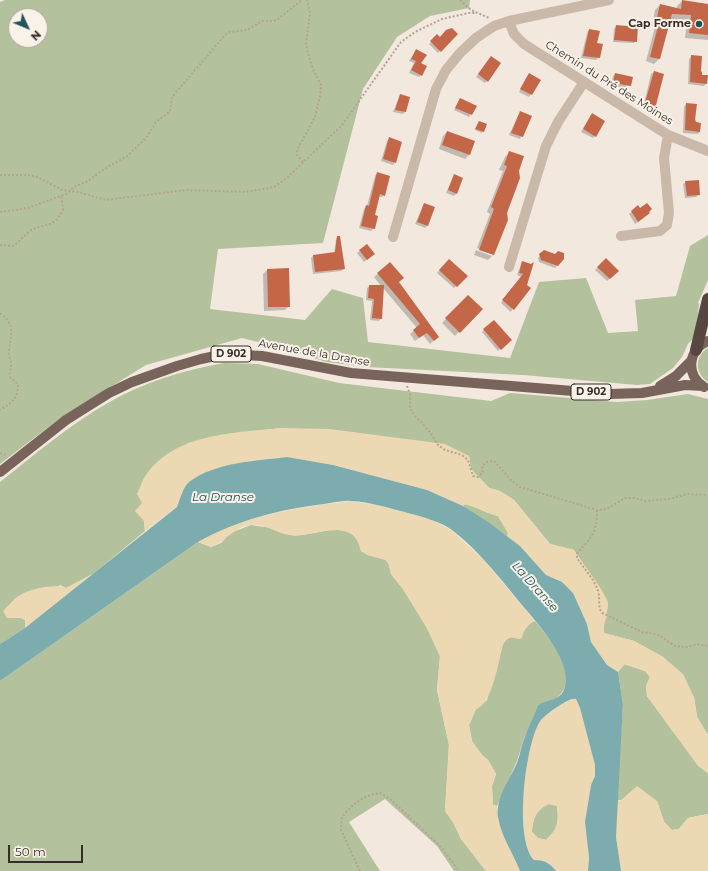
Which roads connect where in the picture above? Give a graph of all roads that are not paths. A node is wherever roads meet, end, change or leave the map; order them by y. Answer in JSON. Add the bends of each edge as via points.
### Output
{"nodes":[{"id":1,"x":609,"y":0,"type":"edge"},
{"id":2,"x":506,"y":22,"type":"junction"},
{"id":3,"x":584,"y":82,"type":"junction"},
{"id":4,"x":668,"y":135,"type":"junction"},
{"id":5,"x":708,"y":151,"type":"edge"},
{"id":6,"x":621,"y":236,"type":"dead end"},
{"id":7,"x":393,"y":237,"type":"dead end"},
{"id":8,"x":509,"y":266,"type":"dead end"},
{"id":9,"x":708,"y":300,"type":"edge"},
{"id":10,"x":708,"y":341,"type":"edge"},
{"id":11,"x":696,"y":350,"type":"junction"},
{"id":12,"x":691,"y":361,"type":"junction"},
{"id":13,"x":705,"y":388,"type":"edge"},
{"id":14,"x":656,"y":389,"type":"junction"},
{"id":15,"x":0,"y":472,"type":"edge"}],
"edges":[{"from":1,"to":2,"type":"street"},
{"from":2,"to":3,"type":"street","name":"Chemin du Pré des Moines","via":[[521,42]]},
{"from":2,"to":7,"type":"street","via":[[489,29],[471,42],[440,79]]},
{"from":3,"to":4,"type":"street","name":"Chemin du Pré des Moines"},
{"from":3,"to":8,"type":"street","via":[[546,146]]},
{"from":4,"to":5,"type":"street","name":"Chemin du Pré des Moines"},
{"from":4,"to":6,"type":"street","via":[[664,158],[669,213],[667,225],[660,230]]},
{"from":9,"to":11,"type":"highway"},
{"from":10,"to":11,"type":"main road"},
{"from":11,"to":12,"type":"main road"},
{"from":12,"to":13,"type":"main road","via":[[694,377]]},
{"from":12,"to":14,"type":"main road","name":"Avenue de la Dranse","number":"D 902","via":[[676,376]]},
{"from":13,"to":14,"type":"main road","name":"Avenue de la Dranse","number":"D 902","via":[[690,385]]},
{"from":14,"to":15,"type":"main road","name":"Avenue de la Dranse","number":"D 902","via":[[642,393],[618,394],[404,378],[339,372],[250,354],[225,354],[201,359],[132,382],[98,399],[66,420]]}]}
